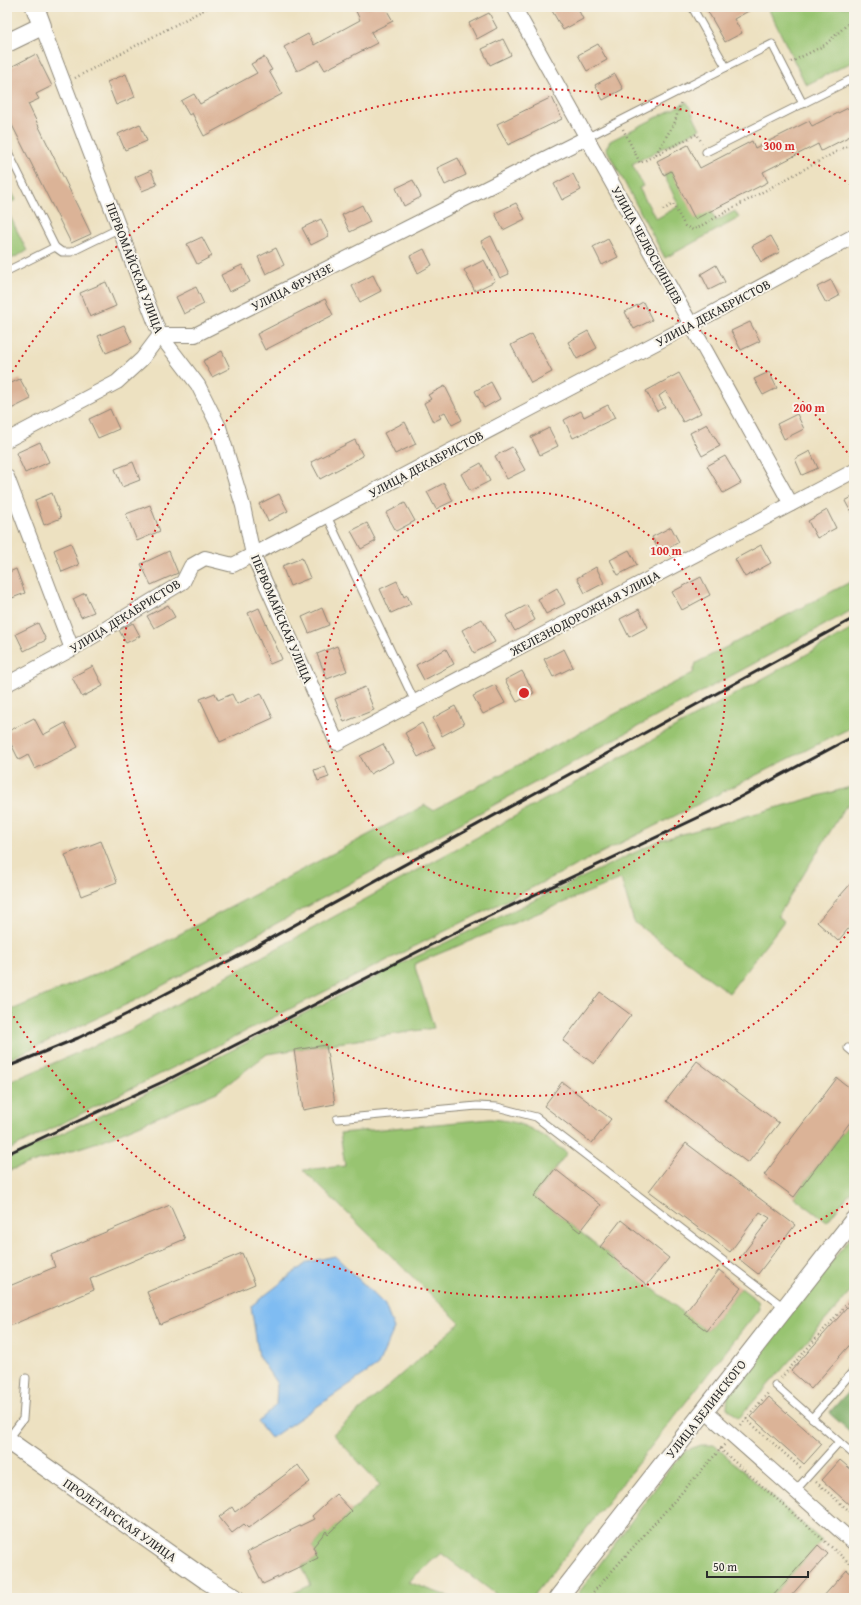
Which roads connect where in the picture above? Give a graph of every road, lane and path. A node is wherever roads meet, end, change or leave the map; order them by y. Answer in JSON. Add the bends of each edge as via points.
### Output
{"nodes":[{"id":1,"x":35,"y":7,"type":"edge"},
{"id":2,"x":209,"y":7,"type":"edge"},
{"id":3,"x":514,"y":7,"type":"edge"},
{"id":4,"x":692,"y":7,"type":"edge"},
{"id":5,"x":854,"y":18,"type":"edge"},
{"id":6,"x":42,"y":26,"type":"junction"},
{"id":7,"x":7,"y":43,"type":"edge"},
{"id":8,"x":783,"y":66,"type":"junction"},
{"id":9,"x":726,"y":67,"type":"junction"},
{"id":10,"x":854,"y":78,"type":"edge"},
{"id":11,"x":64,"y":84,"type":"junction"},
{"id":12,"x":681,"y":90,"type":"junction"},
{"id":13,"x":803,"y":104,"type":"junction"},
{"id":14,"x":619,"y":121,"type":"junction"},
{"id":15,"x":588,"y":137,"type":"junction"},
{"id":16,"x":854,"y":142,"type":"edge"},
{"id":17,"x":7,"y":150,"type":"edge"},
{"id":18,"x":706,"y":152,"type":"joint"},
{"id":19,"x":656,"y":154,"type":"junction"},
{"id":20,"x":662,"y":210,"type":"dead end"},
{"id":21,"x":120,"y":228,"type":"junction"},
{"id":22,"x":854,"y":236,"type":"edge"},
{"id":23,"x":55,"y":247,"type":"junction"},
{"id":24,"x":7,"y":271,"type":"edge"},
{"id":25,"x":692,"y":324,"type":"junction"},
{"id":26,"x":160,"y":335,"type":"junction"},
{"id":27,"x":7,"y":440,"type":"edge"},
{"id":28,"x":854,"y":471,"type":"edge"},
{"id":29,"x":7,"y":477,"type":"edge"},
{"id":30,"x":791,"y":504,"type":"junction"},
{"id":31,"x":327,"y":516,"type":"junction"},
{"id":32,"x":253,"y":555,"type":"junction"},
{"id":33,"x":72,"y":649,"type":"junction"},
{"id":34,"x":7,"y":684,"type":"edge"},
{"id":35,"x":415,"y":702,"type":"junction"},
{"id":36,"x":337,"y":743,"type":"joint"},
{"id":37,"x":338,"y":1119,"type":"dead end"},
{"id":38,"x":854,"y":1220,"type":"edge"},
{"id":39,"x":854,"y":1296,"type":"edge"},
{"id":40,"x":785,"y":1308,"type":"junction"},
{"id":41,"x":854,"y":1370,"type":"edge"},
{"id":42,"x":26,"y":1378,"type":"dead end"},
{"id":43,"x":775,"y":1385,"type":"junction"},
{"id":44,"x":705,"y":1411,"type":"junction"},
{"id":45,"x":812,"y":1418,"type":"junction"},
{"id":46,"x":746,"y":1419,"type":"junction"},
{"id":47,"x":732,"y":1435,"type":"junction"},
{"id":48,"x":7,"y":1440,"type":"edge"},
{"id":49,"x":840,"y":1442,"type":"junction"},
{"id":50,"x":720,"y":1449,"type":"junction"},
{"id":51,"x":854,"y":1455,"type":"edge"},
{"id":52,"x":810,"y":1476,"type":"junction"},
{"id":53,"x":796,"y":1491,"type":"junction"},
{"id":54,"x":854,"y":1515,"type":"edge"},
{"id":55,"x":854,"y":1543,"type":"edge"},
{"id":56,"x":854,"y":1567,"type":"edge"},
{"id":57,"x":235,"y":1598,"type":"edge"},
{"id":58,"x":558,"y":1598,"type":"edge"},
{"id":59,"x":588,"y":1598,"type":"edge"}],
"edges":[{"from":1,"to":6,"type":"street","name":"ПЕРВОМАЙСКАЯ УЛИЦА"},
{"from":2,"to":11,"type":"path"},
{"from":3,"to":15,"type":"street","name":"УЛИЦА ЧЕЛЮСКИНЦЕВ"},
{"from":4,"to":9,"type":"lane"},
{"from":5,"to":8,"type":"path","via":[[825,45]]},
{"from":6,"to":7,"type":"street"},
{"from":6,"to":11,"type":"street","name":"ПЕРВОМАЙСКАЯ УЛИЦА"},
{"from":8,"to":9,"type":"lane","via":[[772,44]]},
{"from":8,"to":13,"type":"lane"},
{"from":9,"to":12,"type":"lane"},
{"from":10,"to":13,"type":"lane"},
{"from":11,"to":21,"type":"street","name":"ПЕРВОМАЙСКАЯ УЛИЦА"},
{"from":12,"to":14,"type":"lane"},
{"from":12,"to":19,"type":"path","via":[[681,107]]},
{"from":13,"to":18,"type":"lane"},
{"from":14,"to":15,"type":"lane"},
{"from":14,"to":19,"type":"path","via":[[640,163]]},
{"from":15,"to":25,"type":"street","name":"УЛИЦА ЧЕЛЮСКИНЦЕВ"},
{"from":15,"to":26,"type":"street","name":"УЛИЦА ФРУНЗЕ","via":[[195,335]]},
{"from":16,"to":20,"type":"path","via":[[693,230],[685,226],[674,204]]},
{"from":17,"to":23,"type":"lane"},
{"from":18,"to":19,"type":"path","via":[[697,134]]},
{"from":21,"to":23,"type":"lane","via":[[71,252],[62,252]]},
{"from":21,"to":26,"type":"street","name":"ПЕРВОМАЙСКАЯ УЛИЦА"},
{"from":22,"to":25,"type":"street","name":"УЛИЦА ДЕКАБРИСТОВ"},
{"from":23,"to":24,"type":"lane"},
{"from":25,"to":30,"type":"street","name":"УЛИЦА ЧЕЛЮСКИНЦЕВ"},
{"from":25,"to":31,"type":"street","name":"УЛИЦА ДЕКАБРИСТОВ"},
{"from":26,"to":27,"type":"street","via":[[142,358],[117,382]]},
{"from":26,"to":32,"type":"street","name":"ПЕРВОМАЙСКАЯ УЛИЦА","via":[[198,385],[219,426],[243,506]]},
{"from":28,"to":30,"type":"street","name":"ЖЕЛЕЗНОДОРОЖНАЯ УЛИЦА"},
{"from":29,"to":33,"type":"street"},
{"from":30,"to":35,"type":"street","name":"ЖЕЛЕЗНОДОРОЖНАЯ УЛИЦА"},
{"from":31,"to":32,"type":"street","name":"УЛИЦА ДЕКАБРИСТОВ"},
{"from":31,"to":35,"type":"lane"},
{"from":32,"to":33,"type":"street","name":"УЛИЦА ДЕКАБРИСТОВ","via":[[233,565],[205,558],[191,566],[183,582]]},
{"from":32,"to":36,"type":"street","name":"ПЕРВОМАЙСКАЯ УЛИЦА"},
{"from":33,"to":34,"type":"street","name":"УЛИЦА ДЕКАБРИСТОВ"},
{"from":35,"to":36,"type":"street","name":"ЖЕЛЕЗНОДОРОЖНАЯ УЛИЦА"},
{"from":37,"to":40,"type":"lane","via":[[477,1106],[497,1107],[536,1117]]},
{"from":38,"to":40,"type":"street","name":"УЛИЦА БЕЛИНСКОГО"},
{"from":39,"to":43,"type":"path"},
{"from":40,"to":44,"type":"street","name":"УЛИЦА БЕЛИНСКОГО"},
{"from":41,"to":45,"type":"lane"},
{"from":42,"to":48,"type":"lane","via":[[23,1419]]},
{"from":43,"to":45,"type":"lane"},
{"from":43,"to":46,"type":"path"},
{"from":44,"to":47,"type":"street"},
{"from":44,"to":58,"type":"street","name":"УЛИЦА БЕЛИНСКОГО"},
{"from":45,"to":49,"type":"lane"},
{"from":46,"to":47,"type":"path"},
{"from":46,"to":52,"type":"path"},
{"from":47,"to":50,"type":"path"},
{"from":47,"to":53,"type":"street"},
{"from":48,"to":57,"type":"street","name":"ПРОЛЕТАРСКАЯ УЛИЦА"},
{"from":49,"to":51,"type":"lane"},
{"from":49,"to":52,"type":"lane"},
{"from":50,"to":56,"type":"path"},
{"from":50,"to":59,"type":"path"},
{"from":52,"to":53,"type":"lane"},
{"from":52,"to":54,"type":"path"},
{"from":53,"to":55,"type":"street"}]}
